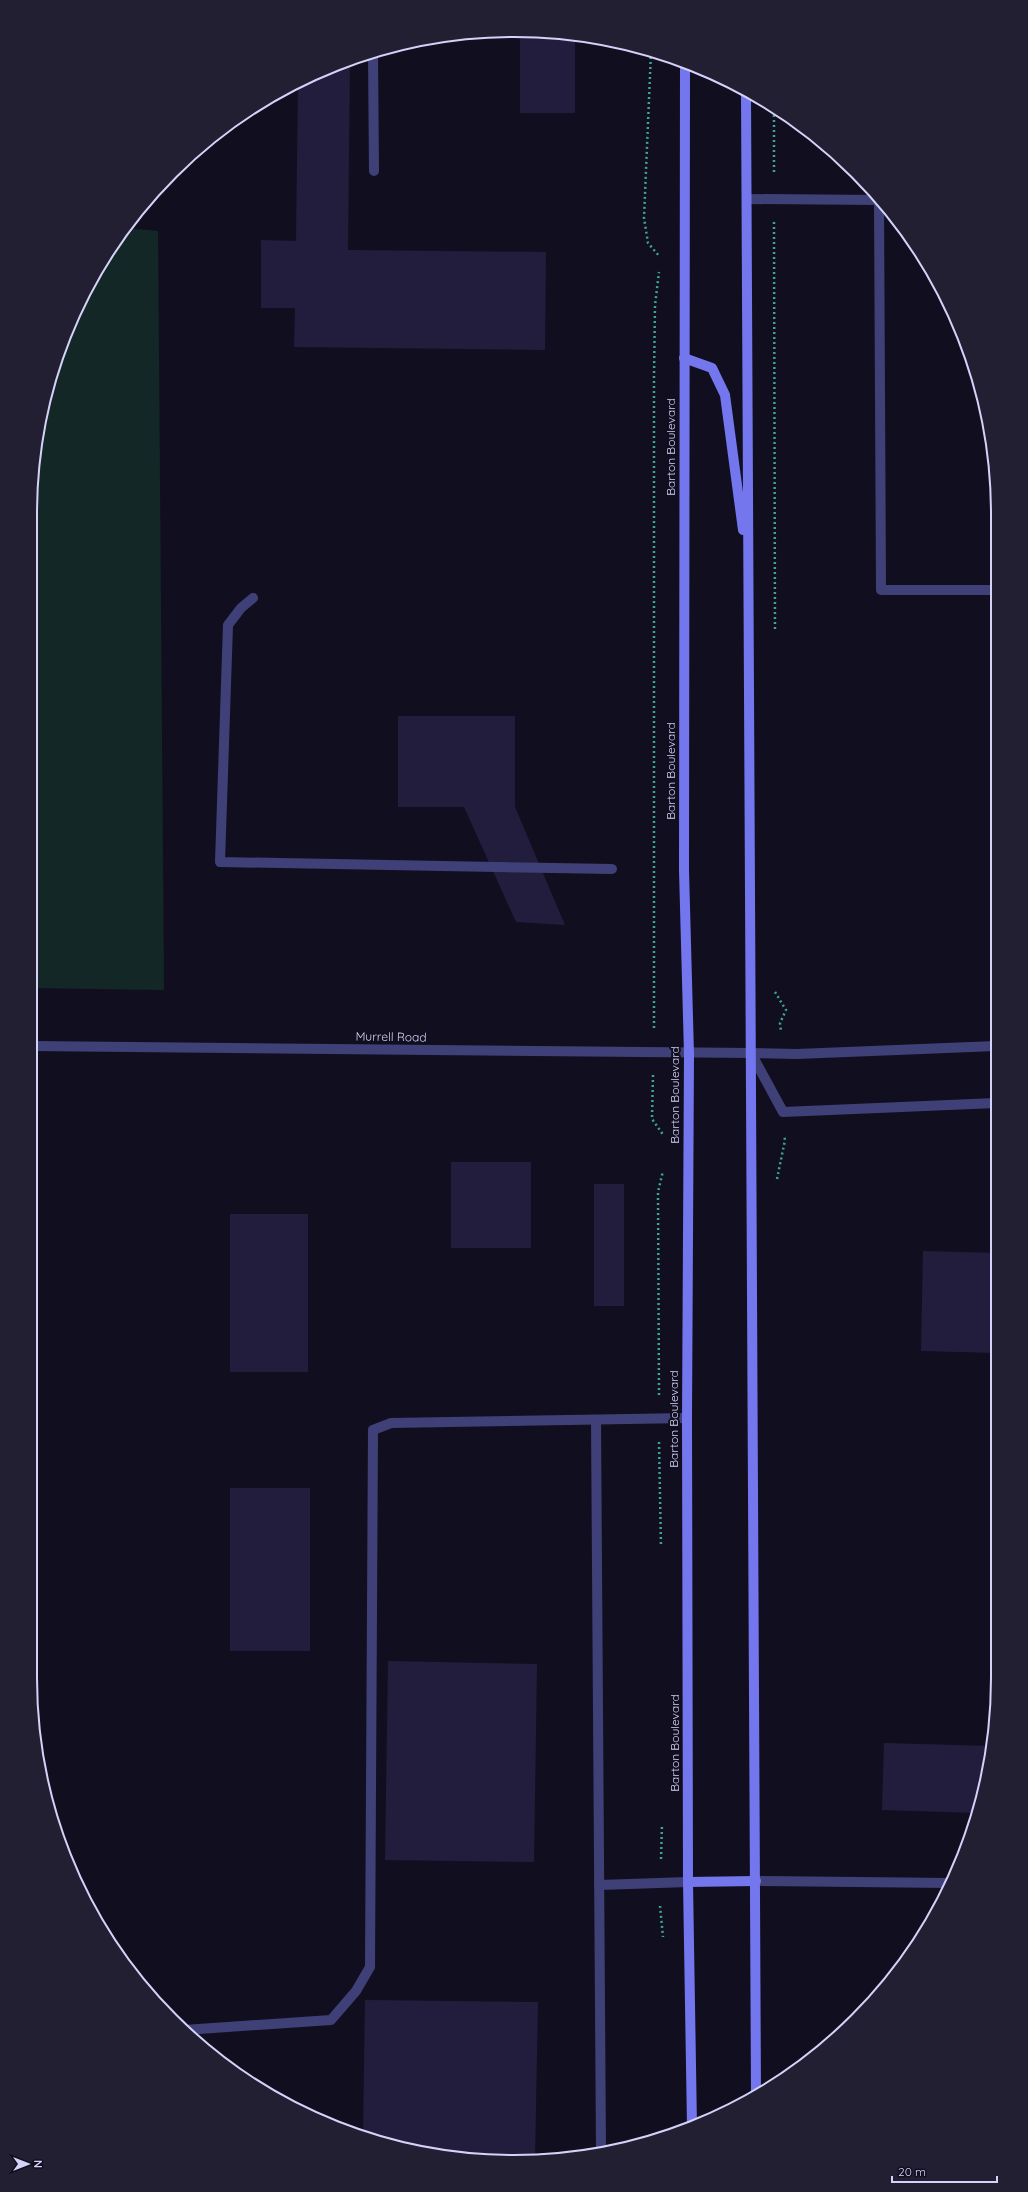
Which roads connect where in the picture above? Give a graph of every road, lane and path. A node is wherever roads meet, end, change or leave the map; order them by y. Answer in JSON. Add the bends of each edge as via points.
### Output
{"nodes":[{"id":1,"x":651,"y":57,"type":"edge"},
{"id":2,"x":373,"y":58,"type":"edge"},
{"id":3,"x":685,"y":69,"type":"edge"},
{"id":4,"x":746,"y":98,"type":"edge"},
{"id":5,"x":774,"y":114,"type":"edge"},
{"id":6,"x":374,"y":171,"type":"dead end"},
{"id":7,"x":747,"y":200,"type":"junction"},
{"id":8,"x":774,"y":200,"type":"junction"},
{"id":9,"x":874,"y":201,"type":"edge"},
{"id":10,"x":879,"y":207,"type":"edge"},
{"id":11,"x":661,"y":258,"type":"dead end"},
{"id":12,"x":660,"y":266,"type":"dead end"},
{"id":13,"x":684,"y":358,"type":"junction"},
{"id":14,"x":748,"y":570,"type":"junction"},
{"id":15,"x":991,"y":590,"type":"edge"},
{"id":16,"x":253,"y":598,"type":"dead end"},
{"id":17,"x":775,"y":634,"type":"dead end"},
{"id":18,"x":612,"y":869,"type":"dead end"},
{"id":19,"x":775,"y":984,"type":"dead end"},
{"id":20,"x":775,"y":992,"type":"dead end"},
{"id":21,"x":37,"y":1046,"type":"edge"},
{"id":22,"x":991,"y":1046,"type":"edge"},
{"id":23,"x":654,"y":1053,"type":"junction"},
{"id":24,"x":751,"y":1053,"type":"junction"},
{"id":25,"x":689,"y":1054,"type":"junction"},
{"id":26,"x":991,"y":1103,"type":"edge"},
{"id":27,"x":664,"y":1143,"type":"dead end"},
{"id":28,"x":664,"y":1166,"type":"dead end"},
{"id":29,"x":686,"y":1418,"type":"junction"},
{"id":30,"x":659,"y":1419,"type":"junction"},
{"id":31,"x":596,"y":1420,"type":"junction"},
{"id":32,"x":662,"y":1551,"type":"dead end"},
{"id":33,"x":663,"y":1822,"type":"dead end"},
{"id":34,"x":756,"y":1881,"type":"junction"},
{"id":35,"x":688,"y":1882,"type":"junction"},
{"id":36,"x":945,"y":1882,"type":"edge"},
{"id":37,"x":660,"y":1883,"type":"junction"},
{"id":38,"x":599,"y":1885,"type":"junction"},
{"id":39,"x":665,"y":1943,"type":"dead end"},
{"id":40,"x":191,"y":2029,"type":"edge"},
{"id":41,"x":756,"y":2089,"type":"edge"},
{"id":42,"x":692,"y":2121,"type":"edge"},
{"id":43,"x":601,"y":2147,"type":"edge"}],
"edges":[{"from":1,"to":11,"type":"path","via":[[644,218],[648,242]]},
{"from":2,"to":6,"type":"street"},
{"from":3,"to":13,"type":"main road","name":"Barton Boulevard"},
{"from":4,"to":7,"type":"main road"},
{"from":5,"to":8,"type":"path"},
{"from":7,"to":8,"type":"street"},
{"from":7,"to":14,"type":"main road"},
{"from":8,"to":9,"type":"street"},
{"from":8,"to":17,"type":"path"},
{"from":10,"to":15,"type":"street","via":[[881,590]]},
{"from":12,"to":23,"type":"path","via":[[655,304],[654,348]]},
{"from":13,"to":14,"type":"main road","via":[[712,368],[725,395]]},
{"from":13,"to":25,"type":"main road","name":"Barton Boulevard","via":[[684,870]]},
{"from":14,"to":24,"type":"main road"},
{"from":16,"to":18,"type":"street","via":[[241,608],[228,625],[220,862]]},
{"from":19,"to":20,"type":"path"},
{"from":21,"to":23,"type":"street","name":"Murrell Road"},
{"from":22,"to":24,"type":"street","name":"Murrell Road","via":[[797,1054]]},
{"from":23,"to":25,"type":"street","name":"Murrell Road"},
{"from":23,"to":27,"type":"path","via":[[652,1119],[664,1136]]},
{"from":24,"to":25,"type":"street","name":"Murrell Road"},
{"from":24,"to":26,"type":"street","via":[[783,1112]]},
{"from":24,"to":34,"type":"main road"},
{"from":25,"to":29,"type":"main road","name":"Barton Boulevard"},
{"from":28,"to":30,"type":"path","via":[[658,1192]]},
{"from":29,"to":30,"type":"street"},
{"from":29,"to":35,"type":"main road","name":"Barton Boulevard"},
{"from":30,"to":31,"type":"street"},
{"from":30,"to":32,"type":"path","via":[[659,1516]]},
{"from":31,"to":38,"type":"street"},
{"from":31,"to":40,"type":"street","via":[[391,1423],[373,1430],[370,1967],[356,1991],[331,2020]]},
{"from":33,"to":37,"type":"path"},
{"from":34,"to":35,"type":"main road"},
{"from":34,"to":36,"type":"street"},
{"from":34,"to":41,"type":"main road"},
{"from":35,"to":37,"type":"street"},
{"from":35,"to":42,"type":"main road","name":"Barton Boulevard"},
{"from":37,"to":38,"type":"street"},
{"from":37,"to":39,"type":"path","via":[[660,1921]]},
{"from":38,"to":43,"type":"street"}]}
